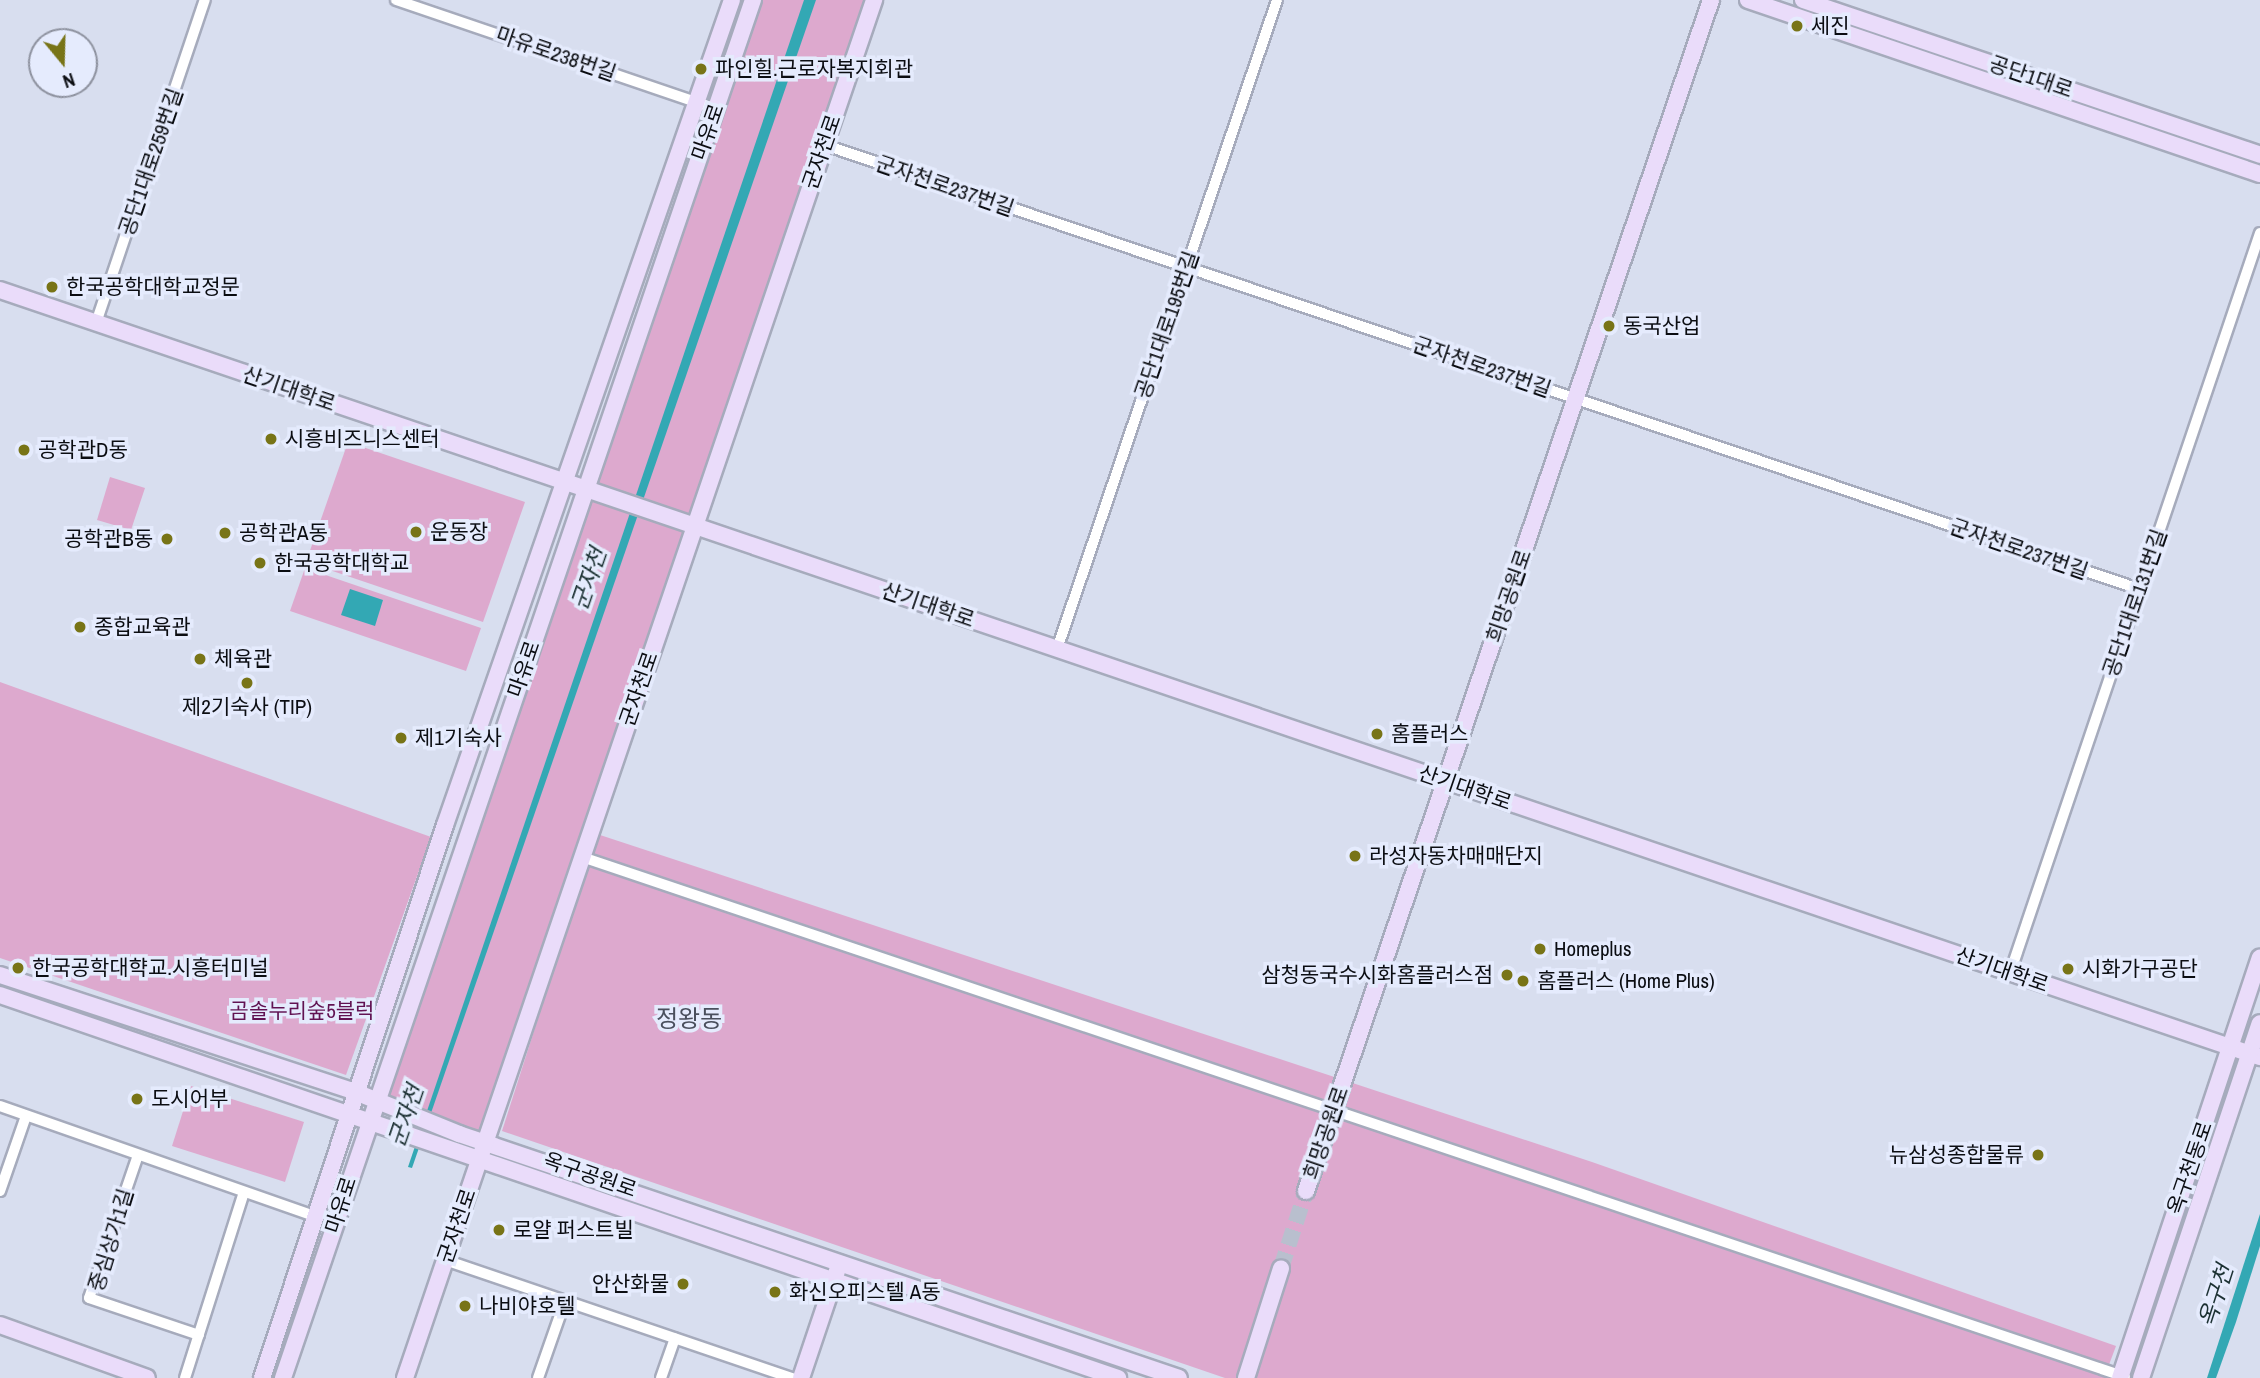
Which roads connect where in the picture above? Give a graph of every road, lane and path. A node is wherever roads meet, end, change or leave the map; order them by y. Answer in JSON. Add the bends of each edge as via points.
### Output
{"nodes":[{"id":1,"x":205,"y":0,"type":"edge"},
{"id":2,"x":396,"y":0,"type":"edge"},
{"id":3,"x":732,"y":0,"type":"edge"},
{"id":4,"x":753,"y":0,"type":"edge"},
{"id":5,"x":874,"y":0,"type":"edge"},
{"id":6,"x":1277,"y":0,"type":"edge"},
{"id":7,"x":1711,"y":0,"type":"edge"},
{"id":8,"x":1748,"y":0,"type":"edge"},
{"id":9,"x":1802,"y":0,"type":"edge"},
{"id":10,"x":697,"y":102,"type":"junction"},
{"id":11,"x":716,"y":108,"type":"junction"},
{"id":12,"x":825,"y":145,"type":"junction"},
{"id":13,"x":2260,"y":155,"type":"edge"},
{"id":14,"x":2260,"y":174,"type":"edge"},
{"id":15,"x":2260,"y":233,"type":"edge"},
{"id":16,"x":1187,"y":268,"type":"junction"},
{"id":17,"x":0,"y":290,"type":"edge"},
{"id":18,"x":96,"y":323,"type":"junction"},
{"id":19,"x":1576,"y":399,"type":"junction"},
{"id":20,"x":565,"y":482,"type":"junction"},
{"id":21,"x":586,"y":489,"type":"junction"},
{"id":22,"x":695,"y":526,"type":"junction"},
{"id":23,"x":2139,"y":589,"type":"junction"},
{"id":24,"x":1057,"y":649,"type":"junction"},
{"id":25,"x":1446,"y":781,"type":"junction"},
{"id":26,"x":582,"y":857,"type":"junction"},
{"id":27,"x":2260,"y":958,"type":"edge"},
{"id":28,"x":2010,"y":972,"type":"junction"},
{"id":29,"x":0,"y":975,"type":"edge"},
{"id":30,"x":0,"y":995,"type":"edge"},
{"id":31,"x":2260,"y":1023,"type":"edge"},
{"id":32,"x":2230,"y":1047,"type":"junction"},
{"id":33,"x":2255,"y":1056,"type":"edge"},
{"id":34,"x":358,"y":1093,"type":"junction"},
{"id":35,"x":378,"y":1101,"type":"junction"},
{"id":36,"x":0,"y":1107,"type":"edge"},
{"id":37,"x":1334,"y":1111,"type":"junction"},
{"id":38,"x":352,"y":1113,"type":"junction"},
{"id":39,"x":26,"y":1116,"type":"junction"},
{"id":40,"x":372,"y":1119,"type":"junction"},
{"id":41,"x":486,"y":1140,"type":"junction"},
{"id":42,"x":138,"y":1155,"type":"junction"},
{"id":43,"x":480,"y":1157,"type":"junction"},
{"id":44,"x":0,"y":1191,"type":"edge"},
{"id":45,"x":1306,"y":1191,"type":"tunnel mouth"},
{"id":46,"x":244,"y":1192,"type":"junction"},
{"id":47,"x":317,"y":1217,"type":"junction"},
{"id":48,"x":445,"y":1260,"type":"junction"},
{"id":49,"x":841,"y":1262,"type":"junction"},
{"id":50,"x":1280,"y":1268,"type":"tunnel mouth"},
{"id":51,"x":834,"y":1280,"type":"junction"},
{"id":52,"x":565,"y":1301,"type":"junction"},
{"id":53,"x":0,"y":1325,"type":"edge"},
{"id":54,"x":198,"y":1335,"type":"junction"},
{"id":55,"x":674,"y":1338,"type":"junction"},
{"id":56,"x":1243,"y":1375,"type":"edge"},
{"id":57,"x":2122,"y":1377,"type":"edge"},
{"id":58,"x":147,"y":1378,"type":"edge"},
{"id":59,"x":185,"y":1378,"type":"edge"},
{"id":60,"x":262,"y":1378,"type":"edge"},
{"id":61,"x":283,"y":1378,"type":"edge"},
{"id":62,"x":405,"y":1378,"type":"edge"},
{"id":63,"x":538,"y":1378,"type":"edge"},
{"id":64,"x":662,"y":1378,"type":"edge"},
{"id":65,"x":792,"y":1378,"type":"edge"},
{"id":66,"x":801,"y":1378,"type":"edge"},
{"id":67,"x":1118,"y":1378,"type":"edge"},
{"id":68,"x":1179,"y":1378,"type":"edge"},
{"id":69,"x":2141,"y":1378,"type":"edge"}],
"edges":[{"from":1,"to":18,"type":"street","name":"공단1대로259번길"},
{"from":2,"to":10,"type":"street","name":"마유로238번길"},
{"from":3,"to":10,"type":"street","name":"마유로"},
{"from":4,"to":11,"type":"street","name":"마유로"},
{"from":5,"to":12,"type":"street","name":"군자천로"},
{"from":6,"to":16,"type":"street","name":"공단1대로195번길"},
{"from":7,"to":19,"type":"street","name":"희망공원로"},
{"from":8,"to":14,"type":"street"},
{"from":9,"to":13,"type":"street","name":"공단1대로"},
{"from":10,"to":11,"type":"street","name":"마유로238번길"},
{"from":10,"to":20,"type":"street","name":"마유로"},
{"from":11,"to":21,"type":"street","name":"마유로"},
{"from":12,"to":16,"type":"street","name":"군자천로237번길"},
{"from":12,"to":22,"type":"street","name":"군자천로"},
{"from":15,"to":23,"type":"street","name":"공단1대로131번길"},
{"from":16,"to":19,"type":"street","name":"군자천로237번길"},
{"from":16,"to":24,"type":"street","name":"공단1대로195번길"},
{"from":17,"to":18,"type":"street","name":"산기대학로"},
{"from":18,"to":20,"type":"street","name":"산기대학로"},
{"from":19,"to":23,"type":"street","name":"군자천로237번길"},
{"from":19,"to":25,"type":"street","name":"희망공원로"},
{"from":20,"to":21,"type":"street","name":"산기대학로"},
{"from":20,"to":34,"type":"street","name":"마유로","via":[[445,825]]},
{"from":21,"to":22,"type":"street","name":"산기대학로"},
{"from":21,"to":35,"type":"street","name":"마유로"},
{"from":22,"to":24,"type":"street","name":"산기대학로"},
{"from":22,"to":26,"type":"street","name":"군자천로"},
{"from":23,"to":28,"type":"street","name":"공단1대로131번길"},
{"from":24,"to":25,"type":"street","name":"산기대학로"},
{"from":25,"to":28,"type":"street","name":"산기대학로"},
{"from":25,"to":37,"type":"street","name":"희망공원로"},
{"from":26,"to":37,"type":"street"},
{"from":26,"to":41,"type":"street","name":"군자천로"},
{"from":27,"to":32,"type":"street","name":"옥구천동로"},
{"from":28,"to":32,"type":"street","name":"산기대학로"},
{"from":29,"to":34,"type":"street","name":"옥구공원로"},
{"from":30,"to":38,"type":"street","name":"옥구공원로"},
{"from":31,"to":33,"type":"street","name":"옥구천동로"},
{"from":32,"to":33,"type":"street","name":"산기대학로"},
{"from":32,"to":57,"type":"street","name":"옥구천동로"},
{"from":33,"to":69,"type":"street","name":"옥구천동로"},
{"from":34,"to":35,"type":"street","name":"옥구공원로"},
{"from":34,"to":38,"type":"street","name":"마유로"},
{"from":35,"to":40,"type":"street","name":"마유로"},
{"from":35,"to":41,"type":"street","name":"옥구공원로","via":[[459,1134]]},
{"from":36,"to":39,"type":"street"},
{"from":37,"to":45,"type":"street","name":"희망공원로"},
{"from":37,"to":57,"type":"street"},
{"from":38,"to":40,"type":"street","name":"옥구공원로"},
{"from":38,"to":47,"type":"street","name":"마유로"},
{"from":39,"to":42,"type":"street"},
{"from":39,"to":44,"type":"street"},
{"from":40,"to":43,"type":"street","name":"옥구공원로"},
{"from":40,"to":61,"type":"street","name":"마유로"},
{"from":41,"to":43,"type":"street","name":"군자천로"},
{"from":41,"to":49,"type":"street","name":"옥구공원로"},
{"from":42,"to":46,"type":"street"},
{"from":42,"to":54,"type":"street","name":"중심상가1길","via":[[89,1298]]},
{"from":43,"to":48,"type":"street","name":"군자천로"},
{"from":43,"to":51,"type":"street","name":"옥구공원로"},
{"from":46,"to":47,"type":"street"},
{"from":46,"to":54,"type":"street"},
{"from":47,"to":60,"type":"street","name":"마유로"},
{"from":48,"to":52,"type":"street"},
{"from":48,"to":62,"type":"street","name":"군자천로"},
{"from":49,"to":51,"type":"street"},
{"from":49,"to":68,"type":"street","name":"옥구공원로"},
{"from":50,"to":56,"type":"street"},
{"from":51,"to":66,"type":"street"},
{"from":51,"to":67,"type":"street","name":"옥구공원로"},
{"from":52,"to":55,"type":"street"},
{"from":52,"to":63,"type":"street"},
{"from":53,"to":58,"type":"street"},
{"from":54,"to":59,"type":"street"},
{"from":55,"to":64,"type":"street"},
{"from":55,"to":65,"type":"street"}]}
